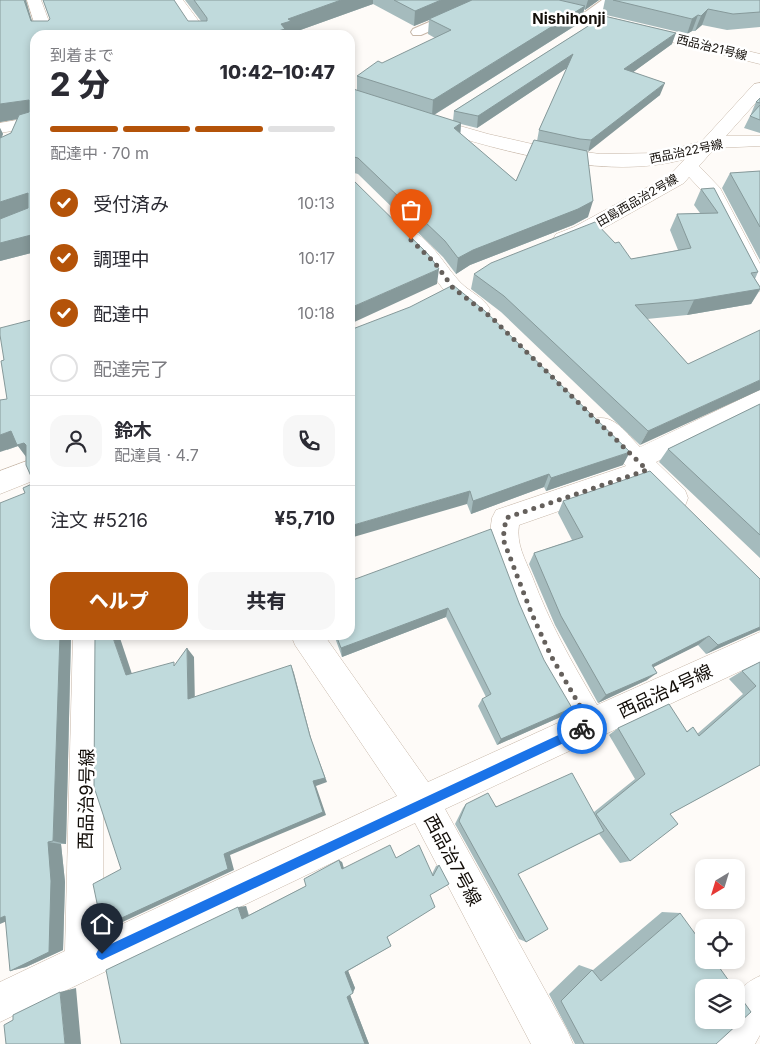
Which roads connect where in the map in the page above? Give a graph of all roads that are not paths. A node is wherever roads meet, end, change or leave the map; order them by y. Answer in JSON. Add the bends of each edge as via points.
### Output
{"nodes":[{"id":1,"x":34,"y":0,"type":"edge"},
{"id":2,"x":176,"y":0,"type":"edge"},
{"id":3,"x":490,"y":0,"type":"edge"},
{"id":4,"x":524,"y":0,"type":"edge"},
{"id":5,"x":610,"y":0,"type":"edge"},
{"id":6,"x":590,"y":22,"type":"junction"},
{"id":7,"x":44,"y":30,"type":"edge"},
{"id":8,"x":197,"y":30,"type":"edge"},
{"id":9,"x":417,"y":32,"type":"dead end"},
{"id":10,"x":760,"y":59,"type":"edge"},
{"id":11,"x":760,"y":88,"type":"edge"},
{"id":12,"x":450,"y":114,"type":"dead end"},
{"id":13,"x":408,"y":116,"type":"edge"},
{"id":14,"x":30,"y":123,"type":"edge"},
{"id":15,"x":434,"y":124,"type":"junction"},
{"id":16,"x":8,"y":127,"type":"edge"},
{"id":17,"x":760,"y":141,"type":"edge"},
{"id":18,"x":11,"y":144,"type":"edge"},
{"id":19,"x":709,"y":144,"type":"junction"},
{"id":20,"x":689,"y":166,"type":"junction"},
{"id":21,"x":395,"y":224,"type":"edge"},
{"id":22,"x":544,"y":247,"type":"edge"},
{"id":23,"x":760,"y":284,"type":"edge"},
{"id":24,"x":499,"y":325,"type":"edge"},
{"id":25,"x":760,"y":399,"type":"edge"},
{"id":26,"x":588,"y":413,"type":"edge"},
{"id":27,"x":642,"y":465,"type":"junction"},
{"id":28,"x":30,"y":471,"type":"edge"},
{"id":29,"x":0,"y":483,"type":"edge"},
{"id":30,"x":690,"y":512,"type":"edge"},
{"id":31,"x":88,"y":640,"type":"edge"},
{"id":32,"x":309,"y":640,"type":"edge"},
{"id":33,"x":760,"y":647,"type":"edge"},
{"id":34,"x":591,"y":725,"type":"junction"},
{"id":35,"x":422,"y":802,"type":"junction"},
{"id":36,"x":84,"y":962,"type":"junction"},
{"id":37,"x":760,"y":996,"type":"edge"},
{"id":38,"x":0,"y":1002,"type":"edge"},
{"id":39,"x":552,"y":1044,"type":"edge"},
{"id":40,"x":733,"y":1044,"type":"edge"}],
"edges":[{"from":1,"to":7,"type":"street"},
{"from":2,"to":8,"type":"street"},
{"from":3,"to":9,"type":"lane"},
{"from":4,"to":6,"type":"street","name":"西品治21号線"},
{"from":5,"to":6,"type":"lane"},
{"from":6,"to":10,"type":"street","name":"西品治21号線"},
{"from":11,"to":19,"type":"street","name":"田島西品治2号線"},
{"from":12,"to":15,"type":"street"},
{"from":13,"to":15,"type":"street","name":"西品治22号線"},
{"from":14,"to":16,"type":"street"},
{"from":15,"to":19,"type":"street","name":"西品治22号線","via":[[546,153],[607,161],[662,159]]},
{"from":16,"to":18,"type":"street"},
{"from":17,"to":19,"type":"street","name":"西品治22号線"},
{"from":19,"to":20,"type":"street","name":"田島西品治2号線"},
{"from":20,"to":22,"type":"street","name":"田島西品治2号線","via":[[677,179],[581,232]]},
{"from":20,"to":23,"type":"street","via":[[710,188]]},
{"from":21,"to":24,"type":"street","via":[[435,263],[454,287]]},
{"from":25,"to":27,"type":"street"},
{"from":26,"to":27,"type":"street"},
{"from":27,"to":30,"type":"street"},
{"from":27,"to":34,"type":"street","via":[[506,518],[503,539],[531,612],[551,656]]},
{"from":28,"to":29,"type":"street"},
{"from":31,"to":36,"type":"street","name":"西品治9号線"},
{"from":32,"to":35,"type":"street","name":"西品治7号線"},
{"from":33,"to":34,"type":"street","name":"西品治4号線"},
{"from":34,"to":35,"type":"street","name":"西品治4号線"},
{"from":35,"to":36,"type":"street","name":"西品治4号線"},
{"from":35,"to":39,"type":"street","name":"西品治7号線"},
{"from":36,"to":38,"type":"street","name":"西品治4号線"},
{"from":37,"to":40,"type":"street"}]}
